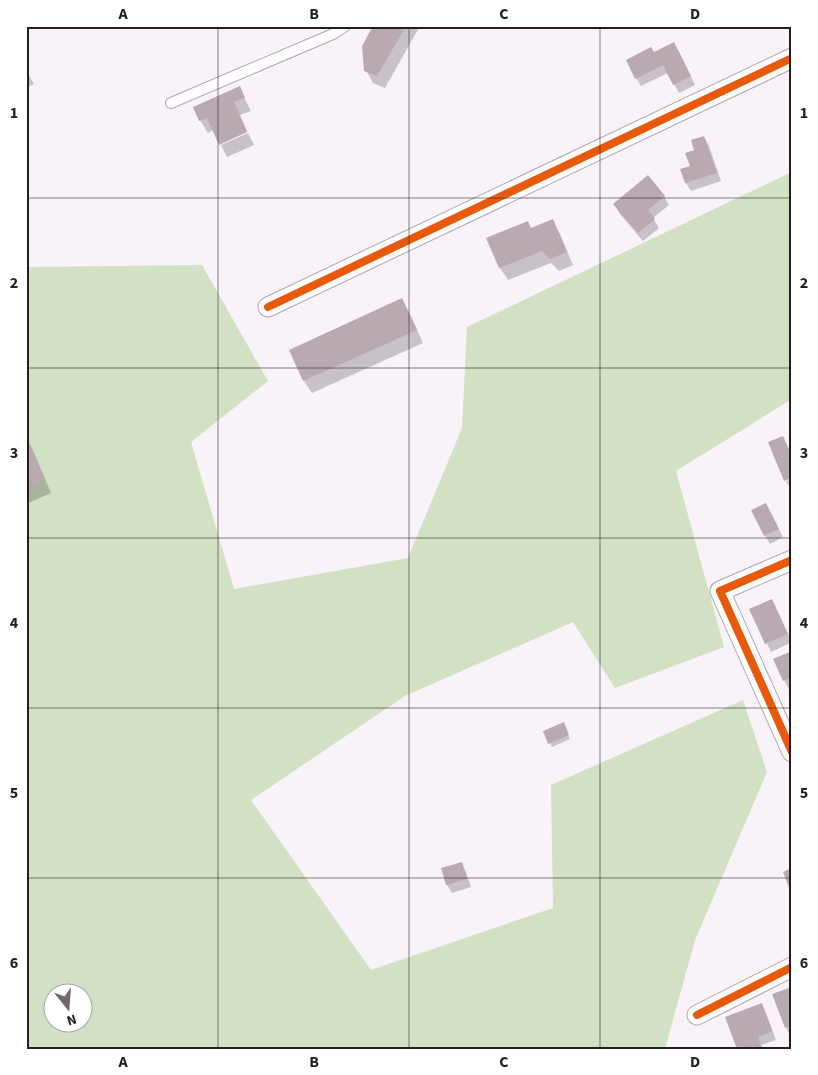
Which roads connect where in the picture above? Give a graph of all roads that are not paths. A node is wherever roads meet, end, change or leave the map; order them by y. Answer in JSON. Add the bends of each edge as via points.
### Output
{"nodes":[{"id":1,"x":345,"y":26,"type":"edge"},
{"id":2,"x":792,"y":58,"type":"edge"},
{"id":3,"x":171,"y":103,"type":"dead end"},
{"id":4,"x":268,"y":307,"type":"dead end"},
{"id":5,"x":792,"y":560,"type":"edge"},
{"id":6,"x":792,"y":752,"type":"edge"},
{"id":7,"x":792,"y":967,"type":"edge"},
{"id":8,"x":697,"y":1015,"type":"dead end"}],
"edges":[{"from":1,"to":3,"type":"lane","via":[[334,34]]},
{"from":2,"to":4,"type":"street"},
{"from":5,"to":6,"type":"street","via":[[720,591]]},
{"from":7,"to":8,"type":"street"}]}
